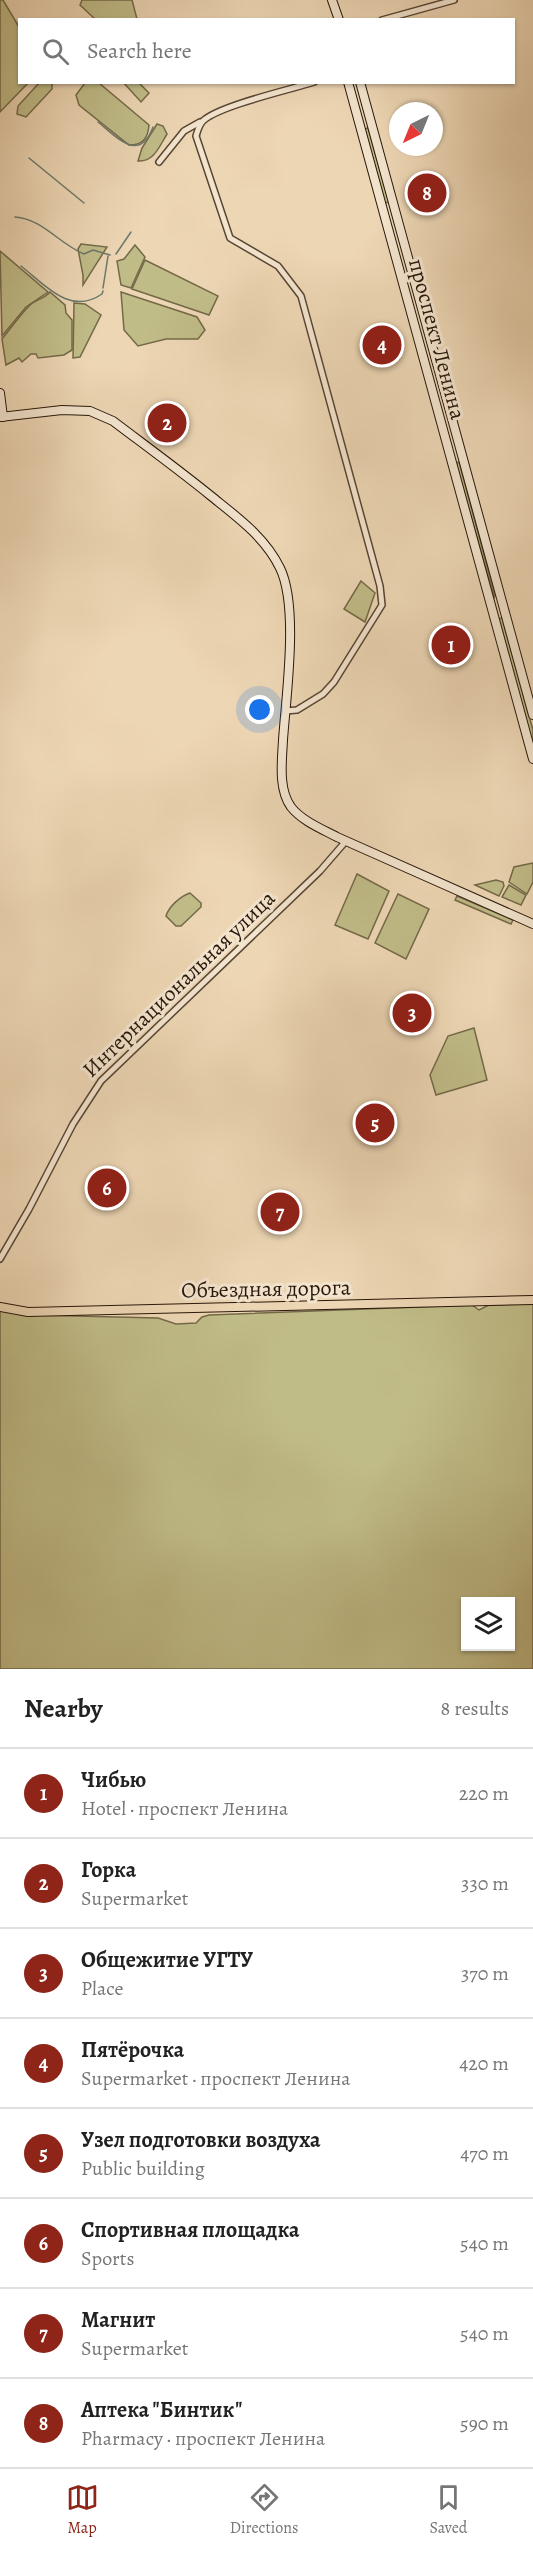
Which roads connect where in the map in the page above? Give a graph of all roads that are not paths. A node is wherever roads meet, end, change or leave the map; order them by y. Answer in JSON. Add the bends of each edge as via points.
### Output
{"nodes":[{"id":1,"x":332,"y":0,"type":"edge"},
{"id":2,"x":454,"y":0,"type":"edge"},
{"id":3,"x":337,"y":18,"type":"edge"},
{"id":4,"x":389,"y":18,"type":"edge"},
{"id":5,"x":307,"y":84,"type":"edge"},
{"id":6,"x":349,"y":84,"type":"edge"},
{"id":7,"x":361,"y":84,"type":"edge"},
{"id":8,"x":205,"y":119,"type":"junction"},
{"id":9,"x":159,"y":162,"type":"dead end"},
{"id":10,"x":0,"y":393,"type":"edge"},
{"id":11,"x":1,"y":417,"type":"edge"},
{"id":12,"x":502,"y":603,"type":"junction"},
{"id":13,"x":491,"y":606,"type":"junction"},
{"id":14,"x":285,"y":711,"type":"junction"},
{"id":15,"x":533,"y":715,"type":"edge"},
{"id":16,"x":533,"y":759,"type":"edge"},
{"id":17,"x":346,"y":841,"type":"junction"},
{"id":18,"x":533,"y":924,"type":"edge"},
{"id":19,"x":0,"y":1258,"type":"edge"},
{"id":20,"x":533,"y":1300,"type":"edge"},
{"id":21,"x":0,"y":1307,"type":"edge"}],
"edges":[{"from":1,"to":3,"type":"main road"},
{"from":2,"to":4,"type":"street"},
{"from":5,"to":8,"type":"street"},
{"from":6,"to":13,"type":"main road","name":"проспект Ленина"},
{"from":7,"to":12,"type":"main road","name":"проспект Ленина"},
{"from":8,"to":9,"type":"street","via":[[184,131]]},
{"from":8,"to":14,"type":"street","via":[[199,126],[197,144],[230,238],[278,266],[301,296],[380,586],[382,605],[334,682],[297,710]]},
{"from":10,"to":11,"type":"main road"},
{"from":11,"to":14,"type":"main road","via":[[71,410],[90,411],[113,421],[249,527],[270,551],[286,586],[291,642]]},
{"from":12,"to":13,"type":"main road"},
{"from":12,"to":15,"type":"main road","name":"проспект Ленина"},
{"from":13,"to":16,"type":"main road","name":"проспект Ленина"},
{"from":14,"to":17,"type":"main road","via":[[283,788],[291,807]]},
{"from":17,"to":18,"type":"main road"},
{"from":17,"to":19,"type":"street","name":"Интернациональная улица","via":[[320,871],[101,1081],[73,1124]]},
{"from":20,"to":21,"type":"main road","name":"Объездная дорога","via":[[28,1312]]}]}
